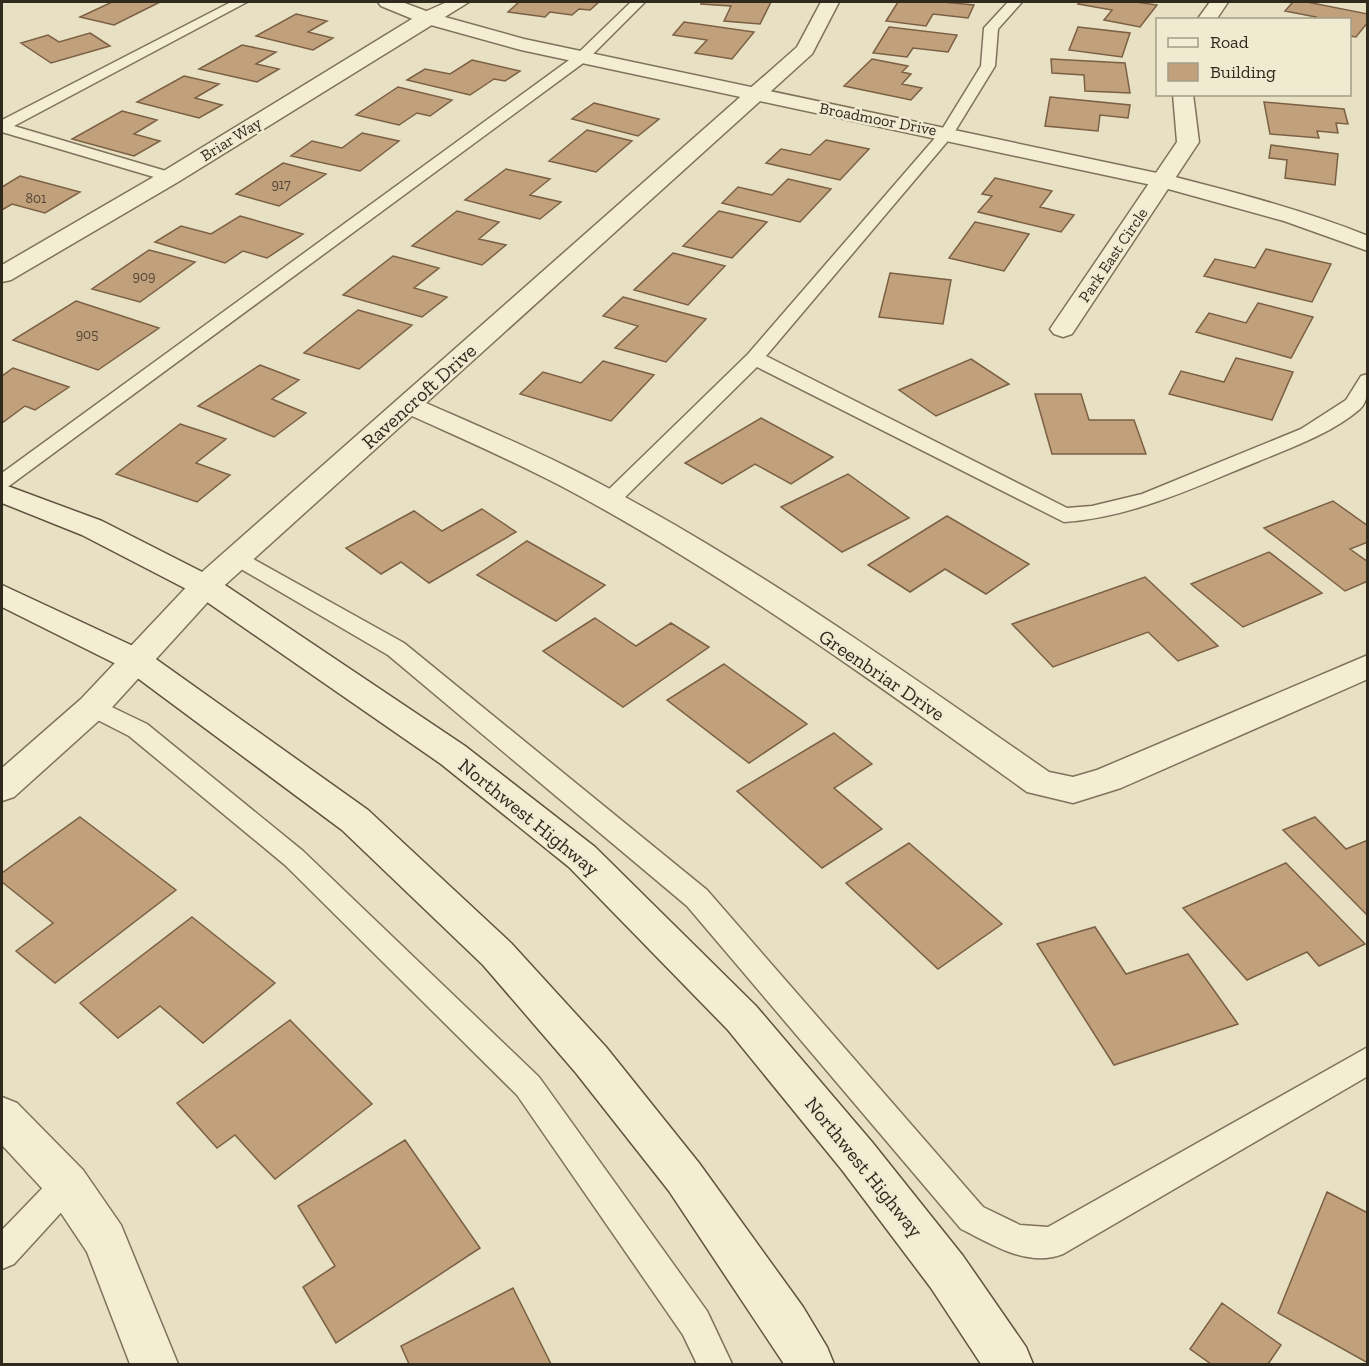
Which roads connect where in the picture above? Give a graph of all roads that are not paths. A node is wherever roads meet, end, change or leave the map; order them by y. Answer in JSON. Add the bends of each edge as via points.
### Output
{"nodes":[{"id":1,"x":240,"y":2,"type":"edge"},
{"id":2,"x":387,"y":2,"type":"edge"},
{"id":3,"x":460,"y":2,"type":"edge"},
{"id":4,"x":638,"y":2,"type":"edge"},
{"id":5,"x":830,"y":2,"type":"edge"},
{"id":6,"x":1015,"y":2,"type":"edge"},
{"id":7,"x":1219,"y":2,"type":"edge"},
{"id":8,"x":427,"y":18,"type":"junction"},
{"id":9,"x":1207,"y":18,"type":"edge"},
{"id":10,"x":581,"y":58,"type":"junction"},
{"id":11,"x":752,"y":95,"type":"junction"},
{"id":12,"x":1183,"y":96,"type":"edge"},
{"id":13,"x":2,"y":127,"type":"edge"},
{"id":14,"x":946,"y":133,"type":"junction"},
{"id":15,"x":170,"y":177,"type":"junction"},
{"id":16,"x":1163,"y":181,"type":"junction"},
{"id":17,"x":1368,"y":244,"type":"edge"},
{"id":18,"x":5,"y":270,"type":"edge"},
{"id":19,"x":1064,"y":329,"type":"dead end"},
{"id":20,"x":755,"y":358,"type":"junction"},
{"id":21,"x":1368,"y":380,"type":"edge"},
{"id":22,"x":409,"y":405,"type":"junction"},
{"id":23,"x":2,"y":482,"type":"edge"},
{"id":24,"x":2,"y":493,"type":"edge"},
{"id":25,"x":610,"y":500,"type":"junction"},
{"id":26,"x":237,"y":557,"type":"junction"},
{"id":27,"x":205,"y":586,"type":"junction"},
{"id":28,"x":2,"y":595,"type":"edge"},
{"id":29,"x":135,"y":660,"type":"junction"},
{"id":30,"x":1368,"y":666,"type":"edge"},
{"id":31,"x":93,"y":707,"type":"junction"},
{"id":32,"x":2,"y":788,"type":"edge"},
{"id":33,"x":1368,"y":1060,"type":"edge"},
{"id":34,"x":2,"y":1116,"type":"edge"},
{"id":35,"x":67,"y":1184,"type":"junction"},
{"id":36,"x":2,"y":1253,"type":"edge"},
{"id":37,"x":154,"y":1365,"type":"edge"},
{"id":38,"x":715,"y":1365,"type":"edge"},
{"id":39,"x":810,"y":1365,"type":"edge"},
{"id":40,"x":1009,"y":1365,"type":"edge"}],
"edges":[{"from":1,"to":13,"type":"lane"},
{"from":2,"to":8,"type":"street","name":"Broadmoor Drive"},
{"from":3,"to":8,"type":"street","name":"Briar Way"},
{"from":4,"to":10,"type":"lane"},
{"from":5,"to":11,"type":"street","name":"Ravencroft Drive","via":[[805,50]]},
{"from":6,"to":14,"type":"lane","via":[[991,28],[988,66]]},
{"from":7,"to":9,"type":"street"},
{"from":8,"to":10,"type":"street","name":"Broadmoor Drive"},
{"from":8,"to":15,"type":"street","name":"Briar Way"},
{"from":10,"to":11,"type":"street","name":"Broadmoor Drive"},
{"from":10,"to":23,"type":"lane"},
{"from":11,"to":14,"type":"street","name":"Broadmoor Drive"},
{"from":11,"to":22,"type":"street","name":"Ravencroft Drive"},
{"from":12,"to":16,"type":"street","name":"Park East Circle","via":[[1188,142]]},
{"from":13,"to":15,"type":"lane"},
{"from":14,"to":16,"type":"street","name":"Broadmoor Drive"},
{"from":14,"to":20,"type":"lane"},
{"from":15,"to":18,"type":"street","name":"Briar Way"},
{"from":16,"to":17,"type":"street","name":"Broadmoor Drive","via":[[1265,207]]},
{"from":16,"to":19,"type":"street","name":"Park East Circle"},
{"from":20,"to":21,"type":"lane","via":[[1064,515],[1092,513],[1149,498],[1308,433],[1354,404]]},
{"from":20,"to":25,"type":"lane"},
{"from":22,"to":25,"type":"street","name":"Greenbriar Drive"},
{"from":22,"to":26,"type":"street","name":"Ravencroft Drive"},
{"from":24,"to":27,"type":"street","name":"Northwest Highway","via":[[92,528]]},
{"from":25,"to":30,"type":"street","name":"Greenbriar Drive","via":[[733,575],[1039,783],[1073,790],[1108,779]]},
{"from":26,"to":27,"type":"street","name":"Ravencroft Drive"},
{"from":26,"to":33,"type":"lane","via":[[396,649],[697,898],[972,1218],[1017,1240],[1051,1243]]},
{"from":27,"to":29,"type":"street","name":"Ravencroft Drive"},
{"from":27,"to":40,"type":"street","name":"Northwest Highway","via":[[453,755],[582,857],[757,1037],[940,1263]]},
{"from":28,"to":29,"type":"street"},
{"from":29,"to":31,"type":"street","name":"Ravencroft Drive"},
{"from":29,"to":39,"type":"street","via":[[355,820],[497,954],[591,1060],[684,1177],[786,1323]]},
{"from":31,"to":32,"type":"street","name":"Ravencroft Drive"},
{"from":31,"to":38,"type":"lane","via":[[138,730],[294,858],[528,1086],[695,1323]]},
{"from":34,"to":35,"type":"street"},
{"from":35,"to":36,"type":"lane"},
{"from":35,"to":37,"type":"street","via":[[105,1240]]}]}
